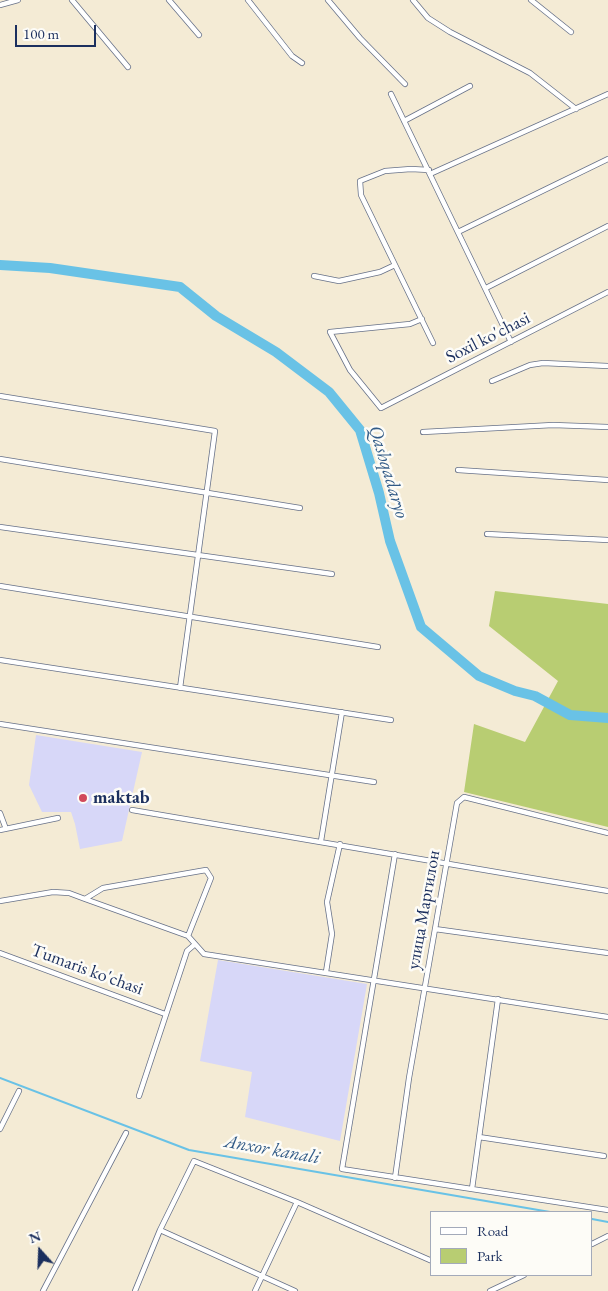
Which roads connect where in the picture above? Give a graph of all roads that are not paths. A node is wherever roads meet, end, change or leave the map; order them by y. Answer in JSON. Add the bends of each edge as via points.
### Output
{"nodes":[{"id":1,"x":18,"y":0,"type":"edge"},
{"id":2,"x":72,"y":0,"type":"edge"},
{"id":3,"x":169,"y":0,"type":"edge"},
{"id":4,"x":248,"y":0,"type":"edge"},
{"id":5,"x":328,"y":0,"type":"edge"},
{"id":6,"x":413,"y":0,"type":"edge"},
{"id":7,"x":532,"y":0,"type":"edge"},
{"id":8,"x":0,"y":5,"type":"edge"},
{"id":9,"x":571,"y":32,"type":"dead end"},
{"id":10,"x":199,"y":36,"type":"dead end"},
{"id":11,"x":302,"y":63,"type":"dead end"},
{"id":12,"x":128,"y":67,"type":"dead end"},
{"id":13,"x":405,"y":84,"type":"dead end"},
{"id":14,"x":470,"y":86,"type":"dead end"},
{"id":15,"x":391,"y":94,"type":"dead end"},
{"id":16,"x":608,"y":94,"type":"edge"},
{"id":17,"x":576,"y":109,"type":"junction"},
{"id":18,"x":404,"y":121,"type":"junction"},
{"id":19,"x":608,"y":158,"type":"edge"},
{"id":20,"x":430,"y":172,"type":"junction"},
{"id":21,"x":608,"y":226,"type":"edge"},
{"id":22,"x":458,"y":232,"type":"junction"},
{"id":23,"x":395,"y":265,"type":"junction"},
{"id":24,"x":314,"y":276,"type":"dead end"},
{"id":25,"x":486,"y":288,"type":"junction"},
{"id":26,"x":608,"y":292,"type":"edge"},
{"id":27,"x":422,"y":319,"type":"junction"},
{"id":28,"x":511,"y":342,"type":"junction"},
{"id":29,"x":433,"y":343,"type":"dead end"},
{"id":30,"x":608,"y":366,"type":"edge"},
{"id":31,"x":492,"y":381,"type":"dead end"},
{"id":32,"x":0,"y":396,"type":"edge"},
{"id":33,"x":608,"y":427,"type":"edge"},
{"id":34,"x":423,"y":432,"type":"dead end"},
{"id":35,"x":0,"y":459,"type":"edge"},
{"id":36,"x":458,"y":470,"type":"dead end"},
{"id":37,"x":608,"y":480,"type":"edge"},
{"id":38,"x":207,"y":493,"type":"junction"},
{"id":39,"x":300,"y":508,"type":"dead end"},
{"id":40,"x":0,"y":527,"type":"edge"},
{"id":41,"x":487,"y":534,"type":"dead end"},
{"id":42,"x":608,"y":540,"type":"edge"},
{"id":43,"x":197,"y":556,"type":"junction"},
{"id":44,"x":332,"y":574,"type":"dead end"},
{"id":45,"x":0,"y":586,"type":"edge"},
{"id":46,"x":189,"y":617,"type":"junction"},
{"id":47,"x":378,"y":647,"type":"dead end"},
{"id":48,"x":0,"y":660,"type":"edge"},
{"id":49,"x":180,"y":688,"type":"junction"},
{"id":50,"x":342,"y":712,"type":"junction"},
{"id":51,"x":391,"y":720,"type":"dead end"},
{"id":52,"x":0,"y":724,"type":"edge"},
{"id":53,"x":332,"y":776,"type":"junction"},
{"id":54,"x":374,"y":782,"type":"dead end"},
{"id":55,"x":132,"y":810,"type":"dead end"},
{"id":56,"x":0,"y":813,"type":"edge"},
{"id":57,"x":58,"y":818,"type":"dead end"},
{"id":58,"x":3,"y":829,"type":"edge"},
{"id":59,"x":608,"y":833,"type":"edge"},
{"id":60,"x":321,"y":841,"type":"junction"},
{"id":61,"x":340,"y":844,"type":"junction"},
{"id":62,"x":396,"y":854,"type":"junction"},
{"id":63,"x":446,"y":864,"type":"junction"},
{"id":64,"x":608,"y":891,"type":"edge"},
{"id":65,"x":85,"y":899,"type":"junction"},
{"id":66,"x":0,"y":900,"type":"edge"},
{"id":67,"x":435,"y":928,"type":"junction"},
{"id":68,"x":188,"y":936,"type":"junction"},
{"id":69,"x":194,"y":945,"type":"junction"},
{"id":70,"x":0,"y":953,"type":"edge"},
{"id":71,"x":608,"y":953,"type":"edge"},
{"id":72,"x":326,"y":972,"type":"junction"},
{"id":73,"x":374,"y":981,"type":"junction"},
{"id":74,"x":425,"y":987,"type":"junction"},
{"id":75,"x":498,"y":999,"type":"junction"},
{"id":76,"x":165,"y":1014,"type":"junction"},
{"id":77,"x":608,"y":1017,"type":"edge"},
{"id":78,"x":19,"y":1090,"type":"dead end"},
{"id":79,"x":139,"y":1096,"type":"dead end"},
{"id":80,"x":0,"y":1129,"type":"edge"},
{"id":81,"x":126,"y":1133,"type":"dead end"},
{"id":82,"x":479,"y":1137,"type":"junction"},
{"id":83,"x":604,"y":1156,"type":"dead end"},
{"id":84,"x":395,"y":1178,"type":"junction"},
{"id":85,"x":472,"y":1189,"type":"junction"},
{"id":86,"x":297,"y":1202,"type":"junction"},
{"id":87,"x":608,"y":1210,"type":"edge"},
{"id":88,"x":160,"y":1230,"type":"junction"},
{"id":89,"x":608,"y":1236,"type":"edge"},
{"id":90,"x":593,"y":1244,"type":"edge"},
{"id":91,"x":430,"y":1260,"type":"edge"},
{"id":92,"x":522,"y":1276,"type":"edge"},
{"id":93,"x":263,"y":1277,"type":"junction"},
{"id":94,"x":43,"y":1291,"type":"edge"},
{"id":95,"x":135,"y":1291,"type":"edge"},
{"id":96,"x":256,"y":1291,"type":"edge"},
{"id":97,"x":295,"y":1291,"type":"edge"},
{"id":98,"x":490,"y":1291,"type":"edge"}],
"edges":[{"from":1,"to":8,"type":"street"},
{"from":2,"to":12,"type":"street"},
{"from":3,"to":10,"type":"street"},
{"from":4,"to":11,"type":"street","via":[[292,56]]},
{"from":5,"to":13,"type":"street"},
{"from":6,"to":17,"type":"street","via":[[428,18],[530,73]]},
{"from":7,"to":9,"type":"street"},
{"from":14,"to":18,"type":"street"},
{"from":15,"to":18,"type":"street"},
{"from":16,"to":17,"type":"street"},
{"from":17,"to":20,"type":"street"},
{"from":18,"to":20,"type":"street"},
{"from":19,"to":22,"type":"street"},
{"from":20,"to":22,"type":"street"},
{"from":20,"to":23,"type":"street","via":[[411,169],[385,171],[360,181],[361,195]]},
{"from":21,"to":25,"type":"street"},
{"from":22,"to":25,"type":"street"},
{"from":23,"to":24,"type":"street","via":[[380,272],[339,281]]},
{"from":23,"to":27,"type":"street"},
{"from":25,"to":28,"type":"street"},
{"from":26,"to":28,"type":"street","name":"Soxil ko'chasi"},
{"from":27,"to":28,"type":"street","name":"Soxil ko'chasi","via":[[410,324],[330,332],[350,370],[381,408]]},
{"from":27,"to":29,"type":"street"},
{"from":30,"to":31,"type":"street","via":[[536,364]]},
{"from":32,"to":38,"type":"street","via":[[215,431]]},
{"from":33,"to":34,"type":"street","via":[[553,425]]},
{"from":35,"to":38,"type":"street"},
{"from":36,"to":37,"type":"street"},
{"from":38,"to":39,"type":"street"},
{"from":38,"to":43,"type":"street"},
{"from":40,"to":43,"type":"street"},
{"from":41,"to":42,"type":"street"},
{"from":43,"to":44,"type":"street"},
{"from":43,"to":46,"type":"street"},
{"from":45,"to":46,"type":"street"},
{"from":46,"to":47,"type":"street"},
{"from":46,"to":49,"type":"street"},
{"from":48,"to":49,"type":"street"},
{"from":49,"to":50,"type":"street"},
{"from":50,"to":51,"type":"street"},
{"from":50,"to":53,"type":"street"},
{"from":52,"to":53,"type":"street"},
{"from":53,"to":54,"type":"street"},
{"from":53,"to":60,"type":"street"},
{"from":55,"to":60,"type":"street"},
{"from":56,"to":58,"type":"street"},
{"from":57,"to":58,"type":"street"},
{"from":59,"to":63,"type":"street","name":"улица Маргилон","via":[[464,797],[457,803]]},
{"from":60,"to":61,"type":"street"},
{"from":61,"to":62,"type":"street"},
{"from":61,"to":72,"type":"street","via":[[327,902],[332,934]]},
{"from":62,"to":63,"type":"street"},
{"from":62,"to":73,"type":"street"},
{"from":63,"to":64,"type":"street"},
{"from":63,"to":67,"type":"street","name":"улица Маргилон"},
{"from":65,"to":66,"type":"street","via":[[53,892]]},
{"from":65,"to":68,"type":"street"},
{"from":65,"to":68,"type":"street","via":[[103,888],[206,870],[211,878]]},
{"from":67,"to":71,"type":"street"},
{"from":67,"to":74,"type":"street","name":"улица Маргилон"},
{"from":68,"to":69,"type":"street"},
{"from":69,"to":72,"type":"street","via":[[204,954]]},
{"from":69,"to":76,"type":"street","via":[[187,951]]},
{"from":70,"to":76,"type":"street","name":"Tumaris ko'chasi"},
{"from":72,"to":73,"type":"street"},
{"from":73,"to":74,"type":"street"},
{"from":73,"to":84,"type":"street","via":[[342,1169]]},
{"from":74,"to":75,"type":"street"},
{"from":74,"to":84,"type":"street","name":"улица Маргилон"},
{"from":75,"to":77,"type":"street"},
{"from":75,"to":82,"type":"street"},
{"from":76,"to":79,"type":"street"},
{"from":78,"to":80,"type":"street"},
{"from":81,"to":94,"type":"street"},
{"from":82,"to":83,"type":"street"},
{"from":82,"to":85,"type":"street"},
{"from":84,"to":85,"type":"street"},
{"from":85,"to":87,"type":"street"},
{"from":86,"to":88,"type":"street","via":[[194,1161]]},
{"from":86,"to":91,"type":"street"},
{"from":86,"to":93,"type":"street"},
{"from":88,"to":93,"type":"street"},
{"from":88,"to":95,"type":"street"},
{"from":89,"to":90,"type":"street"},
{"from":92,"to":98,"type":"street"},
{"from":93,"to":96,"type":"street"},
{"from":93,"to":97,"type":"street"}]}
